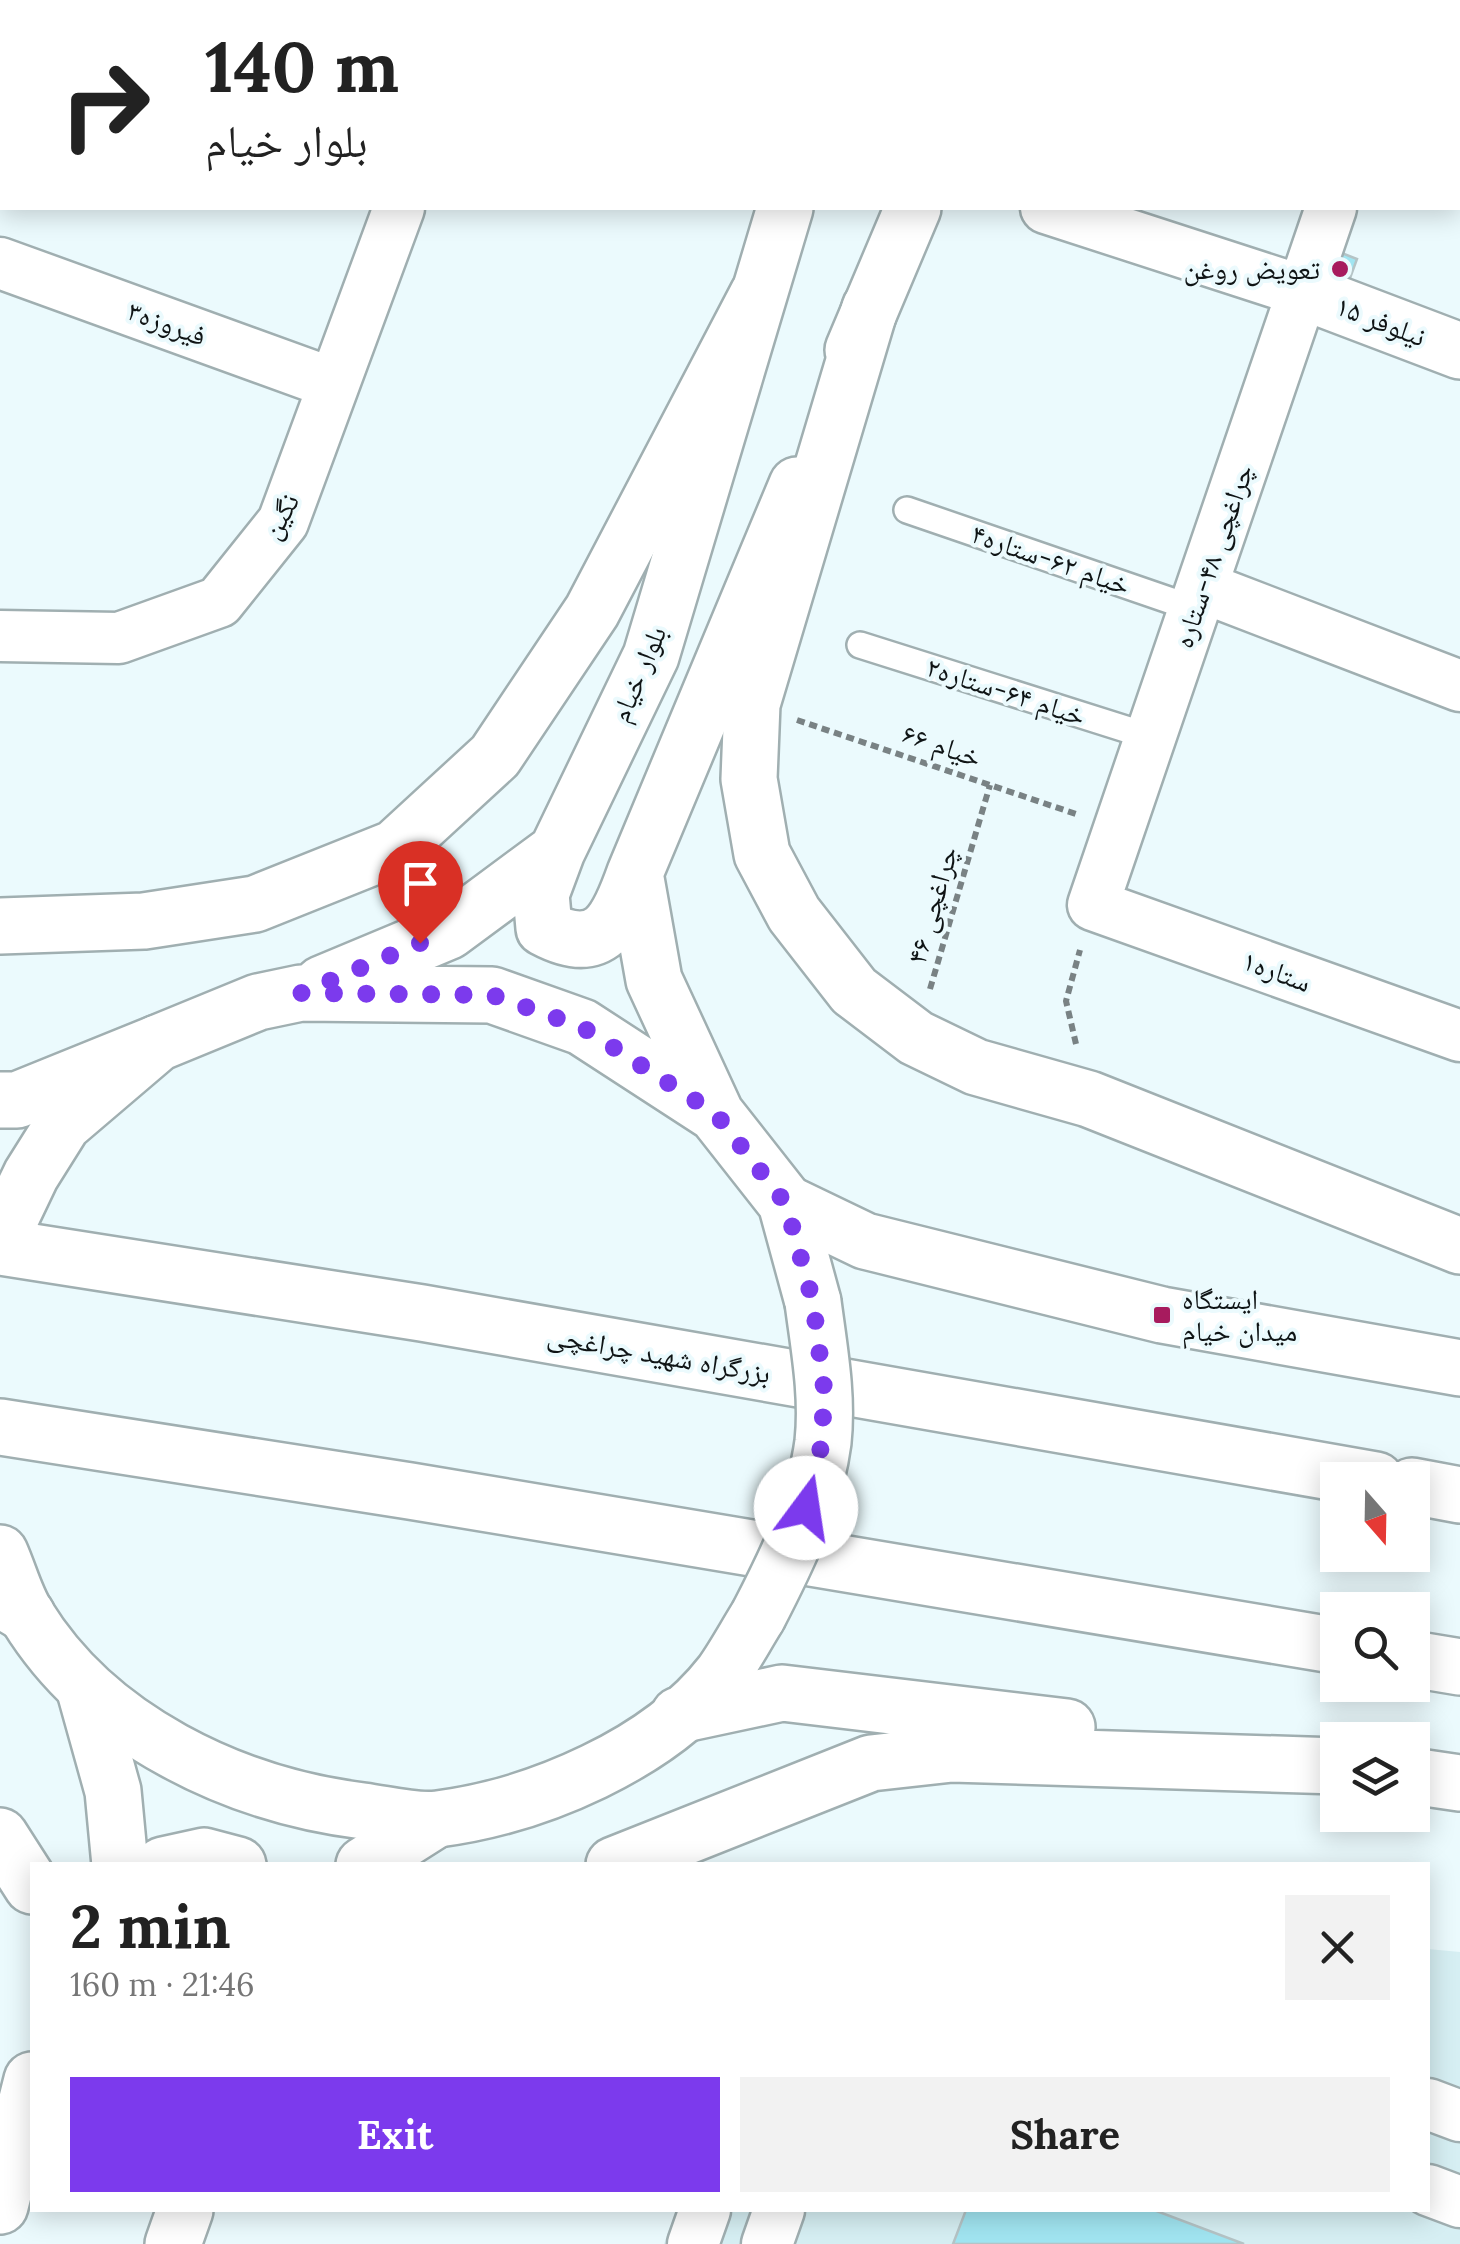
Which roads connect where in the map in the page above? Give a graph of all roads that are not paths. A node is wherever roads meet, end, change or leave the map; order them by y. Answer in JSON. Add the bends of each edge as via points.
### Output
{"nodes":[{"id":1,"x":399,"y":210,"type":"edge"},
{"id":2,"x":784,"y":210,"type":"edge"},
{"id":3,"x":911,"y":210,"type":"edge"},
{"id":4,"x":1052,"y":210,"type":"edge"},
{"id":5,"x":1330,"y":210,"type":"edge"},
{"id":6,"x":0,"y":263,"type":"edge"},
{"id":7,"x":1302,"y":291,"type":"junction"},
{"id":8,"x":758,"y":294,"type":"junction"},
{"id":9,"x":870,"y":308,"type":"junction"},
{"id":10,"x":1460,"y":352,"type":"edge"},
{"id":11,"x":334,"y":384,"type":"junction"},
{"id":12,"x":907,"y":510,"type":"dead end"},
{"id":13,"x":1199,"y":598,"type":"junction"},
{"id":14,"x":0,"y":636,"type":"edge"},
{"id":15,"x":860,"y":645,"type":"dead end"},
{"id":16,"x":1460,"y":686,"type":"edge"},
{"id":17,"x":1151,"y":737,"type":"junction"},
{"id":18,"x":558,"y":851,"type":"junction"},
{"id":19,"x":636,"y":874,"type":"junction"},
{"id":20,"x":1094,"y":905,"type":"joint"},
{"id":21,"x":0,"y":926,"type":"edge"},
{"id":22,"x":301,"y":993,"type":"junction"},
{"id":23,"x":1460,"y":1036,"type":"edge"},
{"id":24,"x":158,"y":1043,"type":"junction"},
{"id":25,"x":0,"y":1100,"type":"edge"},
{"id":26,"x":716,"y":1114,"type":"junction"},
{"id":27,"x":786,"y":1204,"type":"junction"},
{"id":28,"x":0,"y":1244,"type":"edge"},
{"id":29,"x":1460,"y":1246,"type":"edge"},
{"id":30,"x":1460,"y":1368,"type":"edge"},
{"id":31,"x":0,"y":1427,"type":"edge"},
{"id":32,"x":1320,"y":1470,"type":"edge"},
{"id":33,"x":1430,"y":1489,"type":"edge"},
{"id":34,"x":1460,"y":1495,"type":"edge"},
{"id":35,"x":0,"y":1553,"type":"edge"},
{"id":36,"x":13,"y":1607,"type":"edge"},
{"id":37,"x":1320,"y":1643,"type":"edge"},
{"id":38,"x":1430,"y":1662,"type":"edge"},
{"id":39,"x":1460,"y":1667,"type":"edge"},
{"id":40,"x":84,"y":1687,"type":"junction"},
{"id":41,"x":679,"y":1715,"type":"junction"},
{"id":42,"x":1320,"y":1763,"type":"edge"},
{"id":43,"x":1320,"y":1764,"type":"edge"},
{"id":44,"x":1430,"y":1779,"type":"edge"},
{"id":45,"x":1460,"y":1783,"type":"edge"},
{"id":46,"x":436,"y":1820,"type":"junction"},
{"id":47,"x":0,"y":1836,"type":"edge"},
{"id":48,"x":120,"y":1862,"type":"edge"},
{"id":49,"x":177,"y":1862,"type":"edge"},
{"id":50,"x":227,"y":1862,"type":"edge"},
{"id":51,"x":369,"y":1862,"type":"edge"},
{"id":52,"x":622,"y":1862,"type":"edge"},
{"id":53,"x":30,"y":1883,"type":"edge"},
{"id":54,"x":30,"y":2088,"type":"edge"},
{"id":55,"x":1430,"y":2105,"type":"edge"},
{"id":56,"x":1460,"y":2116,"type":"edge"},
{"id":57,"x":30,"y":2166,"type":"edge"},
{"id":58,"x":1430,"y":2191,"type":"edge"},
{"id":59,"x":1460,"y":2202,"type":"edge"},
{"id":60,"x":0,"y":2206,"type":"edge"},
{"id":61,"x":184,"y":2212,"type":"edge"},
{"id":62,"x":704,"y":2212,"type":"edge"},
{"id":63,"x":778,"y":2212,"type":"edge"},
{"id":64,"x":0,"y":2233,"type":"edge"},
{"id":65,"x":173,"y":2244,"type":"edge"},
{"id":66,"x":692,"y":2244,"type":"edge"},
{"id":67,"x":766,"y":2244,"type":"edge"}],
"edges":[{"from":1,"to":11,"type":"street","name":"نگین"},
{"from":2,"to":8,"type":"main road","name":"بلوار خیام"},
{"from":3,"to":9,"type":"main road"},
{"from":4,"to":7,"type":"street"},
{"from":5,"to":7,"type":"street","name":"چراغچی ۴۸-ستاره"},
{"from":6,"to":11,"type":"street","name":"فیروزه۳"},
{"from":7,"to":10,"type":"main road","name":"نیلوفر ۱۵"},
{"from":7,"to":13,"type":"street","name":"چراغچی ۴۸-ستاره"},
{"from":8,"to":18,"type":"main road","name":"بلوار خیام","via":[[650,656]]},
{"from":8,"to":21,"type":"main road","via":[[592,611],[495,756],[395,848],[254,904],[144,921]]},
{"from":9,"to":19,"type":"main road"},
{"from":9,"to":29,"type":"main road","via":[[752,704],[748,778],[762,854],[794,914],[854,992],[916,1038],[976,1068],[1089,1099]]},
{"from":11,"to":14,"type":"street","name":"نگین","via":[[283,522],[219,602],[119,638]]},
{"from":12,"to":13,"type":"lane","name":"خیام ۶۲-ستاره۴"},
{"from":13,"to":16,"type":"street"},
{"from":13,"to":17,"type":"street","name":"چراغچی ۴۸-ستاره"},
{"from":15,"to":17,"type":"lane","name":"خیام ۶۴-ستاره۲"},
{"from":17,"to":20,"type":"street","name":"چراغچی ۴۸-ستاره"},
{"from":18,"to":19,"type":"main road","via":[[541,894],[544,928],[562,938],[603,933],[618,919]]},
{"from":18,"to":22,"type":"main road","name":"بلوار خیام","via":[[449,930]]},
{"from":19,"to":26,"type":"main road","via":[[654,980]]},
{"from":20,"to":23,"type":"street","name":"ستاره۱"},
{"from":22,"to":24,"type":"main road","via":[[258,1002]]},
{"from":22,"to":26,"type":"main road","via":[[492,995],[582,1027]]},
{"from":24,"to":25,"type":"main road","via":[[17,1100]]},
{"from":24,"to":28,"type":"main road","via":[[63,1124]]},
{"from":26,"to":27,"type":"main road"},
{"from":27,"to":30,"type":"main road","via":[[865,1241],[1162,1316]]},
{"from":27,"to":41,"type":"main road","bridge":true,"via":[[813,1302],[824,1388],[822,1443],[788,1558],[758,1616],[721,1675]]},
{"from":28,"to":32,"type":"main road","name":"بزرگراه شهید چراغچی"},
{"from":31,"to":37,"type":"main road"},
{"from":33,"to":34,"type":"main road"},
{"from":35,"to":36,"type":"main road"},
{"from":36,"to":40,"type":"main road"},
{"from":38,"to":39,"type":"main road"},
{"from":40,"to":46,"type":"main road","via":[[178,1754],[239,1783],[322,1806]]},
{"from":40,"to":48,"type":"main road","via":[[113,1791]]},
{"from":41,"to":42,"type":"main road","via":[[782,1693]]},
{"from":41,"to":46,"type":"main road","via":[[653,1738],[561,1788]]},
{"from":43,"to":52,"type":"main road","via":[[952,1754],[871,1764]]},
{"from":44,"to":45,"type":"main road"},
{"from":46,"to":51,"type":"main road"},
{"from":47,"to":53,"type":"main road"},
{"from":49,"to":50,"type":"main road","via":[[204,1856]]},
{"from":54,"to":60,"type":"main road"},
{"from":55,"to":56,"type":"street"},
{"from":57,"to":64,"type":"main road"},
{"from":58,"to":59,"type":"street"},
{"from":61,"to":65,"type":"main road"},
{"from":62,"to":66,"type":"street"},
{"from":63,"to":67,"type":"street"}]}
